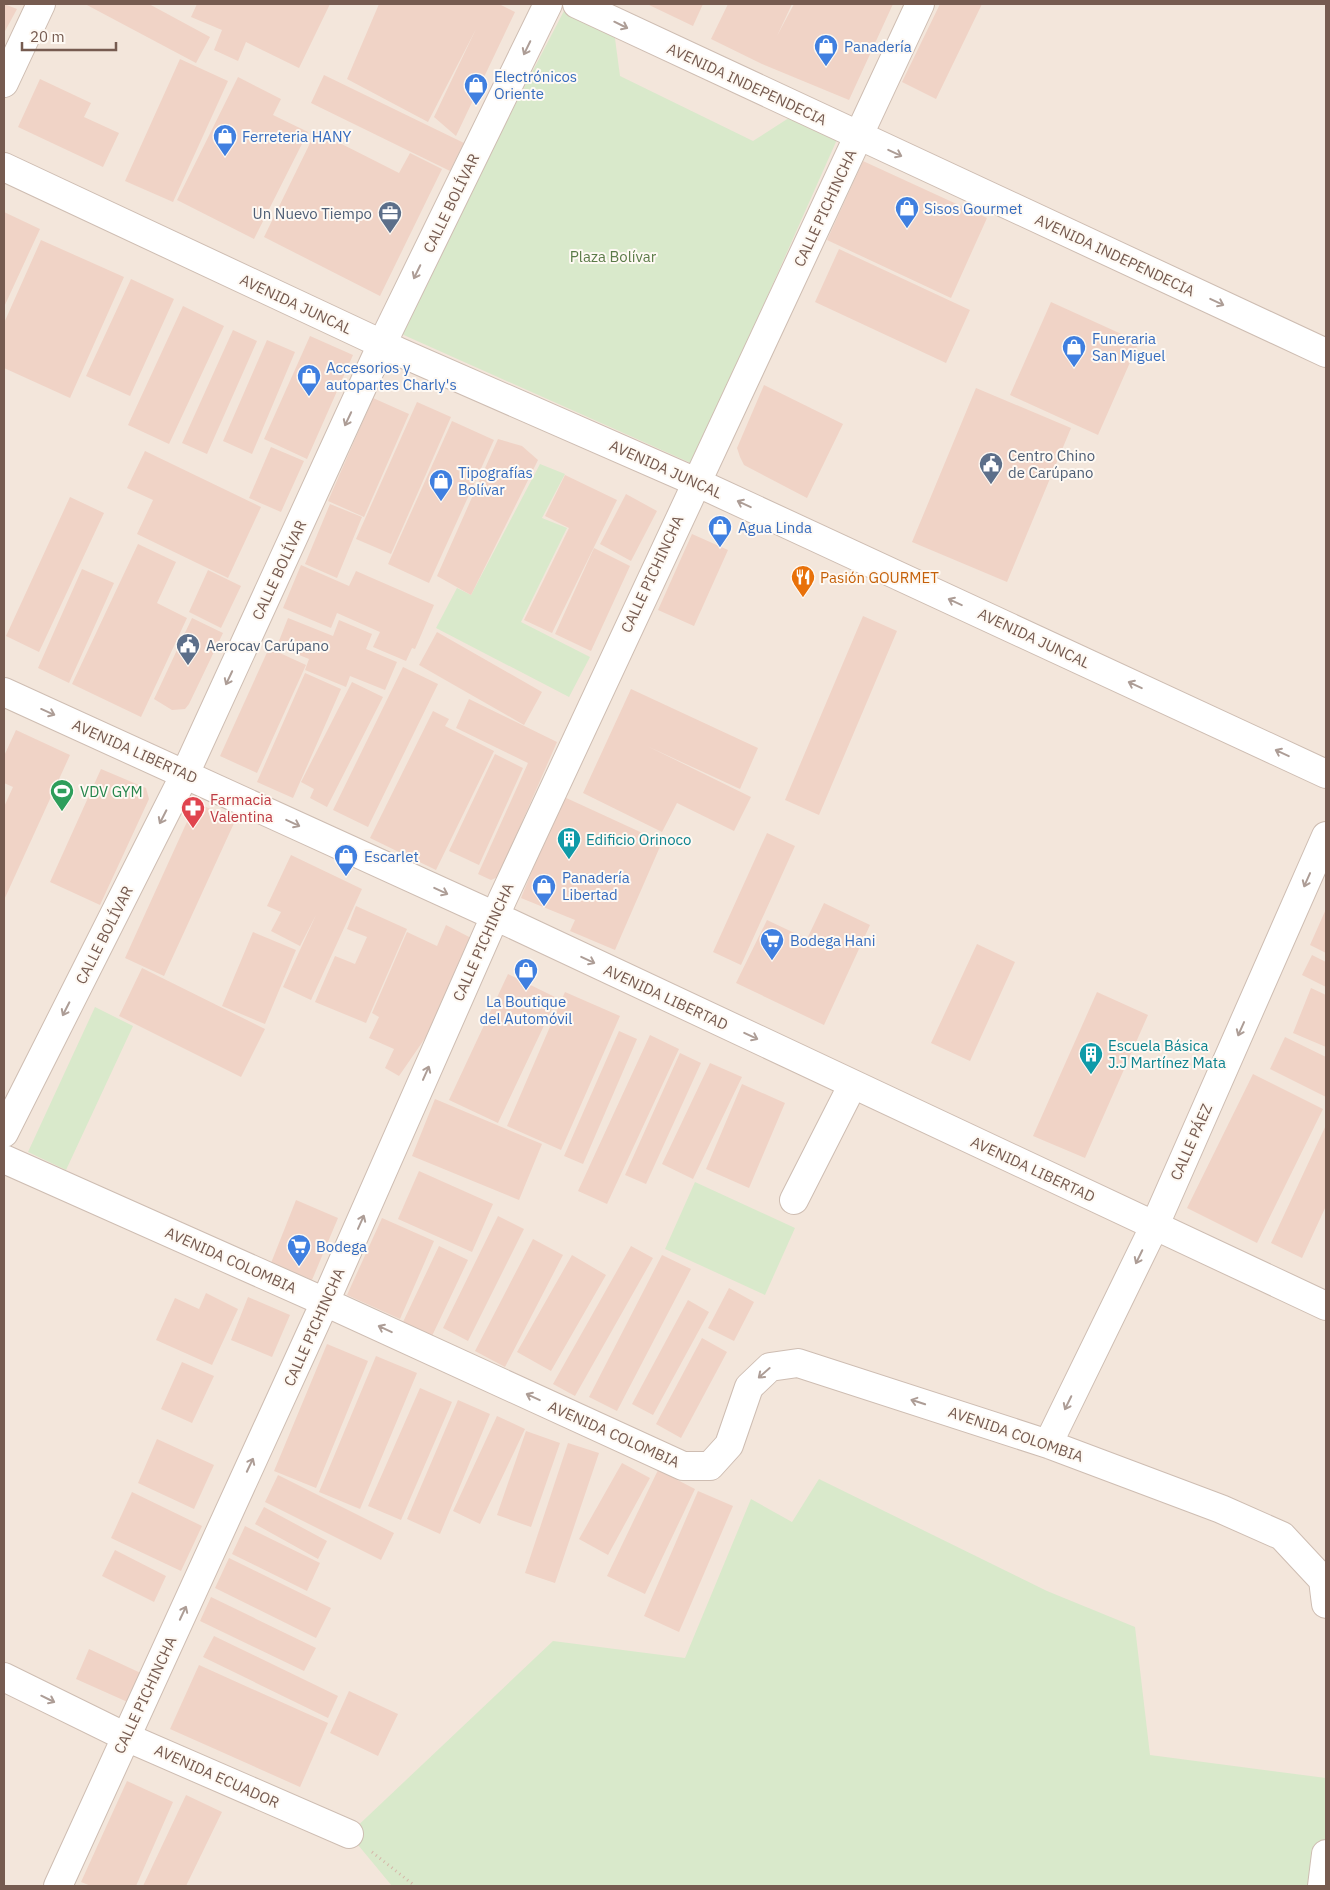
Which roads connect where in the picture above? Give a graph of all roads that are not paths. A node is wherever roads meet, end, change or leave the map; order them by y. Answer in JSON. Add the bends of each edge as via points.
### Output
{"nodes":[{"id":1,"x":41,"y":4,"type":"edge"},
{"id":2,"x":548,"y":4,"type":"edge"},
{"id":3,"x":577,"y":4,"type":"edge"},
{"id":4,"x":920,"y":4,"type":"edge"},
{"id":5,"x":4,"y":83,"type":"edge"},
{"id":6,"x":859,"y":136,"type":"junction"},
{"id":7,"x":4,"y":167,"type":"edge"},
{"id":8,"x":382,"y":344,"type":"junction"},
{"id":9,"x":1326,"y":353,"type":"edge"},
{"id":10,"x":696,"y":482,"type":"junction"},
{"id":11,"x":4,"y":692,"type":"edge"},
{"id":12,"x":185,"y":774,"type":"junction"},
{"id":13,"x":1326,"y":774,"type":"edge"},
{"id":14,"x":1326,"y":836,"type":"edge"},
{"id":15,"x":495,"y":916,"type":"junction"},
{"id":16,"x":853,"y":1084,"type":"junction"},
{"id":17,"x":4,"y":1133,"type":"edge"},
{"id":18,"x":4,"y":1159,"type":"edge"},
{"id":19,"x":794,"y":1200,"type":"dead end"},
{"id":20,"x":1154,"y":1227,"type":"junction"},
{"id":21,"x":325,"y":1302,"type":"junction"},
{"id":22,"x":1326,"y":1306,"type":"edge"},
{"id":23,"x":1048,"y":1444,"type":"junction"},
{"id":24,"x":1326,"y":1604,"type":"edge"},
{"id":25,"x":4,"y":1677,"type":"edge"},
{"id":26,"x":126,"y":1737,"type":"junction"},
{"id":27,"x":349,"y":1834,"type":"road end"},
{"id":28,"x":1326,"y":1854,"type":"edge"},
{"id":29,"x":58,"y":1886,"type":"edge"},
{"id":30,"x":1322,"y":1886,"type":"edge"}],
"edges":[{"from":1,"to":5,"type":"street"},
{"from":2,"to":8,"type":"street","name":"CALLE BOLÍVAR","one_way":true},
{"from":3,"to":6,"type":"street","name":"AVENIDA INDEPENDECIA","one_way":true},
{"from":4,"to":6,"type":"street","name":"CALLE PICHINCHA"},
{"from":6,"to":9,"type":"street","name":"AVENIDA INDEPENDECIA","one_way":true},
{"from":6,"to":10,"type":"street","name":"CALLE PICHINCHA"},
{"from":7,"to":8,"type":"street","name":"AVENIDA JUNCAL"},
{"from":8,"to":10,"type":"street","name":"AVENIDA JUNCAL"},
{"from":8,"to":12,"type":"street","name":"CALLE BOLÍVAR","one_way":true},
{"from":13,"to":10,"type":"street","name":"AVENIDA JUNCAL","one_way":true},
{"from":10,"to":15,"type":"street","name":"CALLE PICHINCHA"},
{"from":11,"to":12,"type":"street","name":"AVENIDA LIBERTAD","one_way":true},
{"from":12,"to":15,"type":"street","name":"AVENIDA LIBERTAD","one_way":true},
{"from":12,"to":17,"type":"street","name":"CALLE BOLÍVAR","one_way":true},
{"from":14,"to":20,"type":"street","name":"CALLE PÁEZ","one_way":true},
{"from":15,"to":16,"type":"street","name":"AVENIDA LIBERTAD","one_way":true},
{"from":21,"to":15,"type":"street","name":"CALLE PICHINCHA","one_way":true},
{"from":16,"to":19,"type":"street"},
{"from":16,"to":20,"type":"street","name":"AVENIDA LIBERTAD"},
{"from":18,"to":21,"type":"street","name":"AVENIDA COLOMBIA"},
{"from":20,"to":22,"type":"street","name":"AVENIDA LIBERTAD"},
{"from":20,"to":23,"type":"street","name":"CALLE PÁEZ","one_way":true},
{"from":23,"to":21,"type":"street","name":"AVENIDA COLOMBIA","one_way":true,"via":[[798,1363],[770,1367],[749,1387],[729,1445],[710,1466],[683,1466]]},
{"from":26,"to":21,"type":"street","name":"CALLE PICHINCHA","one_way":true},
{"from":23,"to":24,"type":"street","name":"AVENIDA COLOMBIA","via":[[1221,1508],[1282,1536],[1323,1580]]},
{"from":25,"to":26,"type":"street","name":"AVENIDA ECUADOR","one_way":true},
{"from":26,"to":27,"type":"street","name":"AVENIDA ECUADOR"},
{"from":26,"to":29,"type":"street","name":"CALLE PICHINCHA"},
{"from":28,"to":30,"type":"street"}]}
